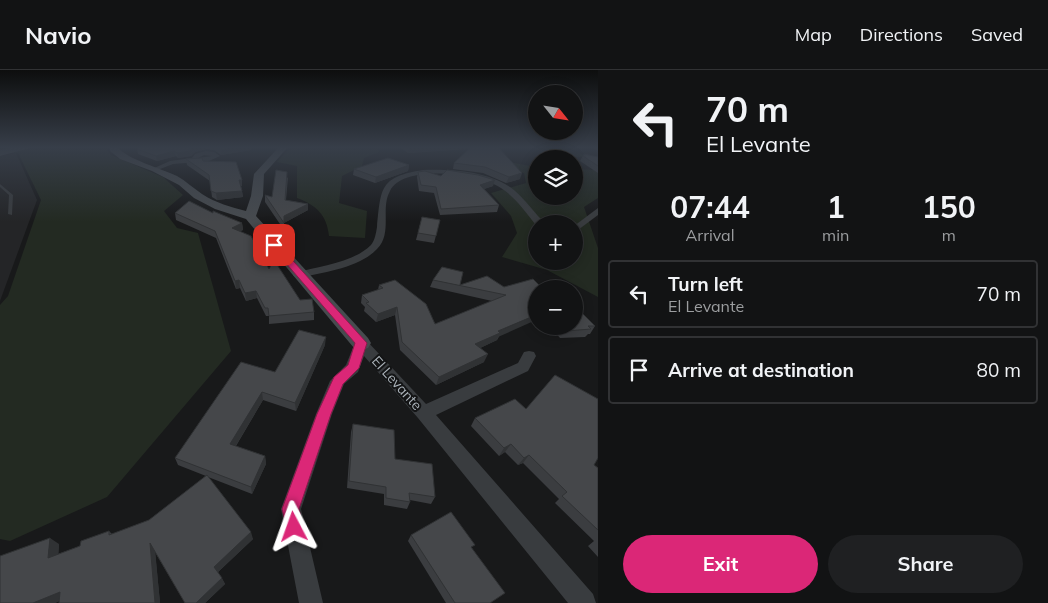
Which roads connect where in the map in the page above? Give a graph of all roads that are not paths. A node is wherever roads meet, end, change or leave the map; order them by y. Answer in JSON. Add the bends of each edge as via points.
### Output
{"nodes":[{"id":1,"x":161,"y":172,"type":"edge"},
{"id":2,"x":261,"y":172,"type":"edge"},
{"id":3,"x":0,"y":185,"type":"edge"},
{"id":4,"x":251,"y":210,"type":"junction"},
{"id":5,"x":598,"y":211,"type":"edge"},
{"id":6,"x":10,"y":214,"type":"dead end"},
{"id":7,"x":532,"y":215,"type":"edge"},
{"id":8,"x":583,"y":223,"type":"edge"},
{"id":9,"x":299,"y":275,"type":"junction"},
{"id":10,"x":361,"y":343,"type":"junction"},
{"id":11,"x":529,"y":356,"type":"dead end"},
{"id":12,"x":424,"y":414,"type":"junction"},
{"id":13,"x":306,"y":601,"type":"edge"},
{"id":14,"x":584,"y":603,"type":"edge"}],
"edges":[{"from":1,"to":4,"type":"street","via":[[183,183],[198,196],[228,210]]},
{"from":2,"to":4,"type":"street"},
{"from":3,"to":6,"type":"lane","via":[[11,195]]},
{"from":4,"to":9,"type":"street","name":"El Levante"},
{"from":5,"to":8,"type":"street"},
{"from":7,"to":9,"type":"street","via":[[500,184],[461,174],[418,173],[396,180],[387,187],[381,208],[380,238],[374,246],[356,259]]},
{"from":9,"to":10,"type":"street","name":"El Levante"},
{"from":10,"to":12,"type":"street","name":"El Levante"},
{"from":10,"to":13,"type":"street","via":[[353,368],[338,381],[324,414],[291,509]]},
{"from":11,"to":12,"type":"street","via":[[522,367]]},
{"from":12,"to":14,"type":"street","name":"El Levante"}]}
